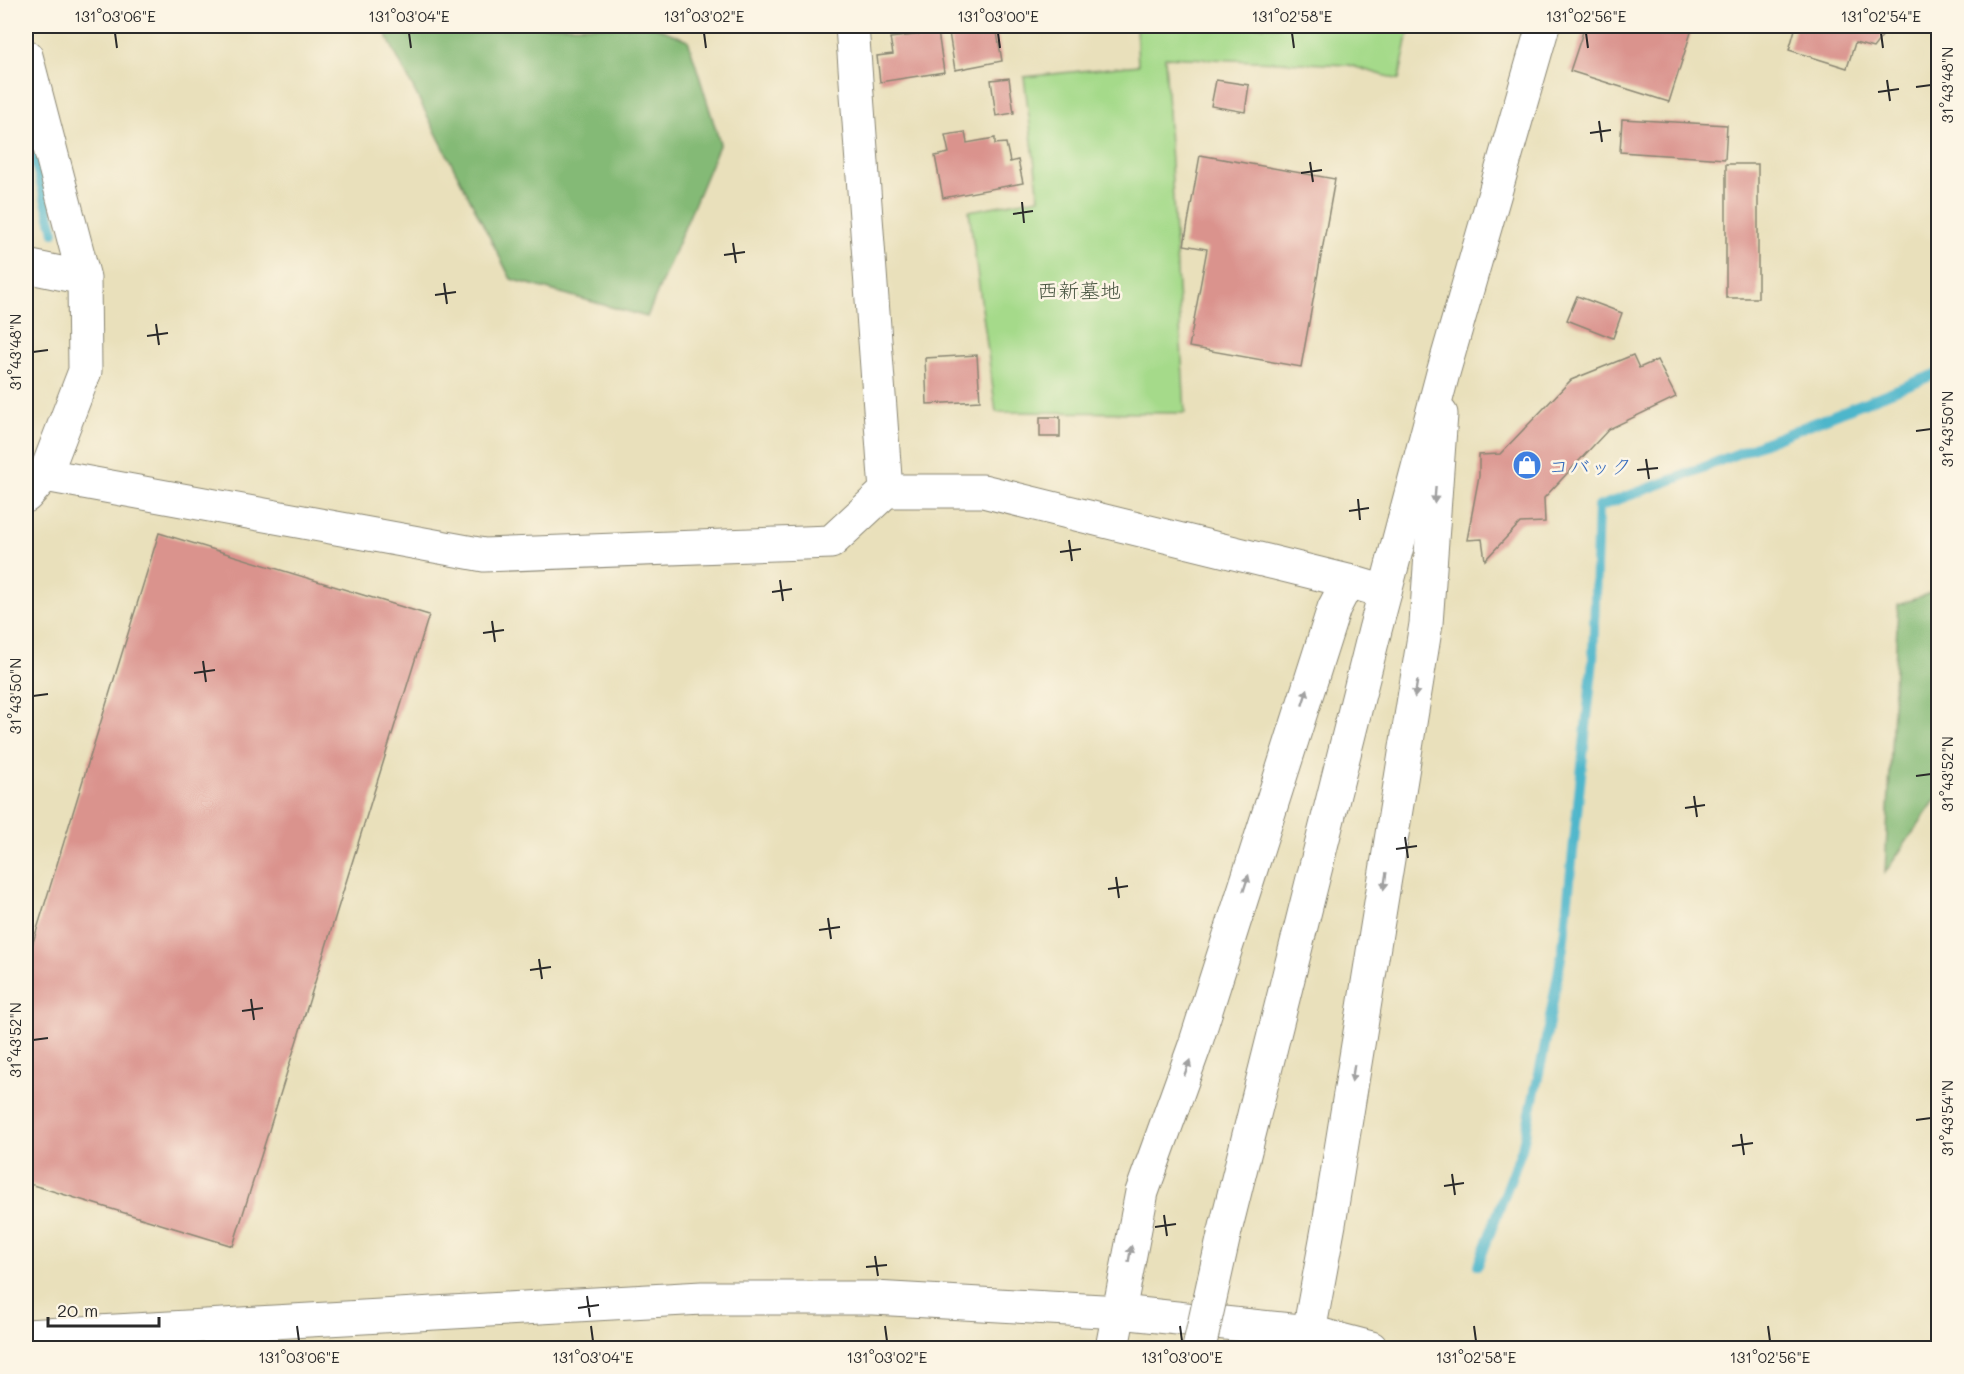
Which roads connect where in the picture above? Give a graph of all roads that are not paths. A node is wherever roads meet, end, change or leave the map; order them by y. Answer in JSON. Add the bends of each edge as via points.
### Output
{"nodes":[{"id":1,"x":852,"y":26,"type":"edge"},
{"id":2,"x":1543,"y":26,"type":"edge"},
{"id":3,"x":26,"y":56,"type":"edge"},
{"id":4,"x":26,"y":262,"type":"edge"},
{"id":5,"x":84,"y":278,"type":"junction"},
{"id":6,"x":1443,"y":374,"type":"junction"},
{"id":7,"x":35,"y":486,"type":"edge"},
{"id":8,"x":886,"y":491,"type":"junction"},
{"id":9,"x":1348,"y":581,"type":"junction"},
{"id":10,"x":1385,"y":592,"type":"junction"},
{"id":11,"x":1120,"y":1312,"type":"junction"},
{"id":12,"x":26,"y":1336,"type":"edge"},
{"id":13,"x":1308,"y":1340,"type":"edge"},
{"id":14,"x":1112,"y":1348,"type":"edge"},
{"id":15,"x":1199,"y":1348,"type":"edge"},
{"id":16,"x":1371,"y":1348,"type":"edge"}],
"edges":[{"from":1,"to":8,"type":"street"},
{"from":2,"to":6,"type":"street"},
{"from":3,"to":5,"type":"street"},
{"from":4,"to":5,"type":"street"},
{"from":5,"to":7,"type":"street","via":[[86,371]]},
{"from":6,"to":10,"type":"street"},
{"from":6,"to":13,"type":"street","one_way":true,"via":[[1426,624]]},
{"from":7,"to":8,"type":"street","via":[[484,555],[831,542]]},
{"from":8,"to":9,"type":"street","via":[[983,491]]},
{"from":9,"to":10,"type":"street"},
{"from":11,"to":9,"type":"street","one_way":true,"via":[[1142,1192],[1195,1045],[1334,608]]},
{"from":10,"to":15,"type":"street","bridge":true},
{"from":11,"to":12,"type":"street","via":[[874,1298],[702,1298]]},
{"from":11,"to":13,"type":"street"},
{"from":11,"to":14,"type":"street"},
{"from":13,"to":16,"type":"street"}]}
